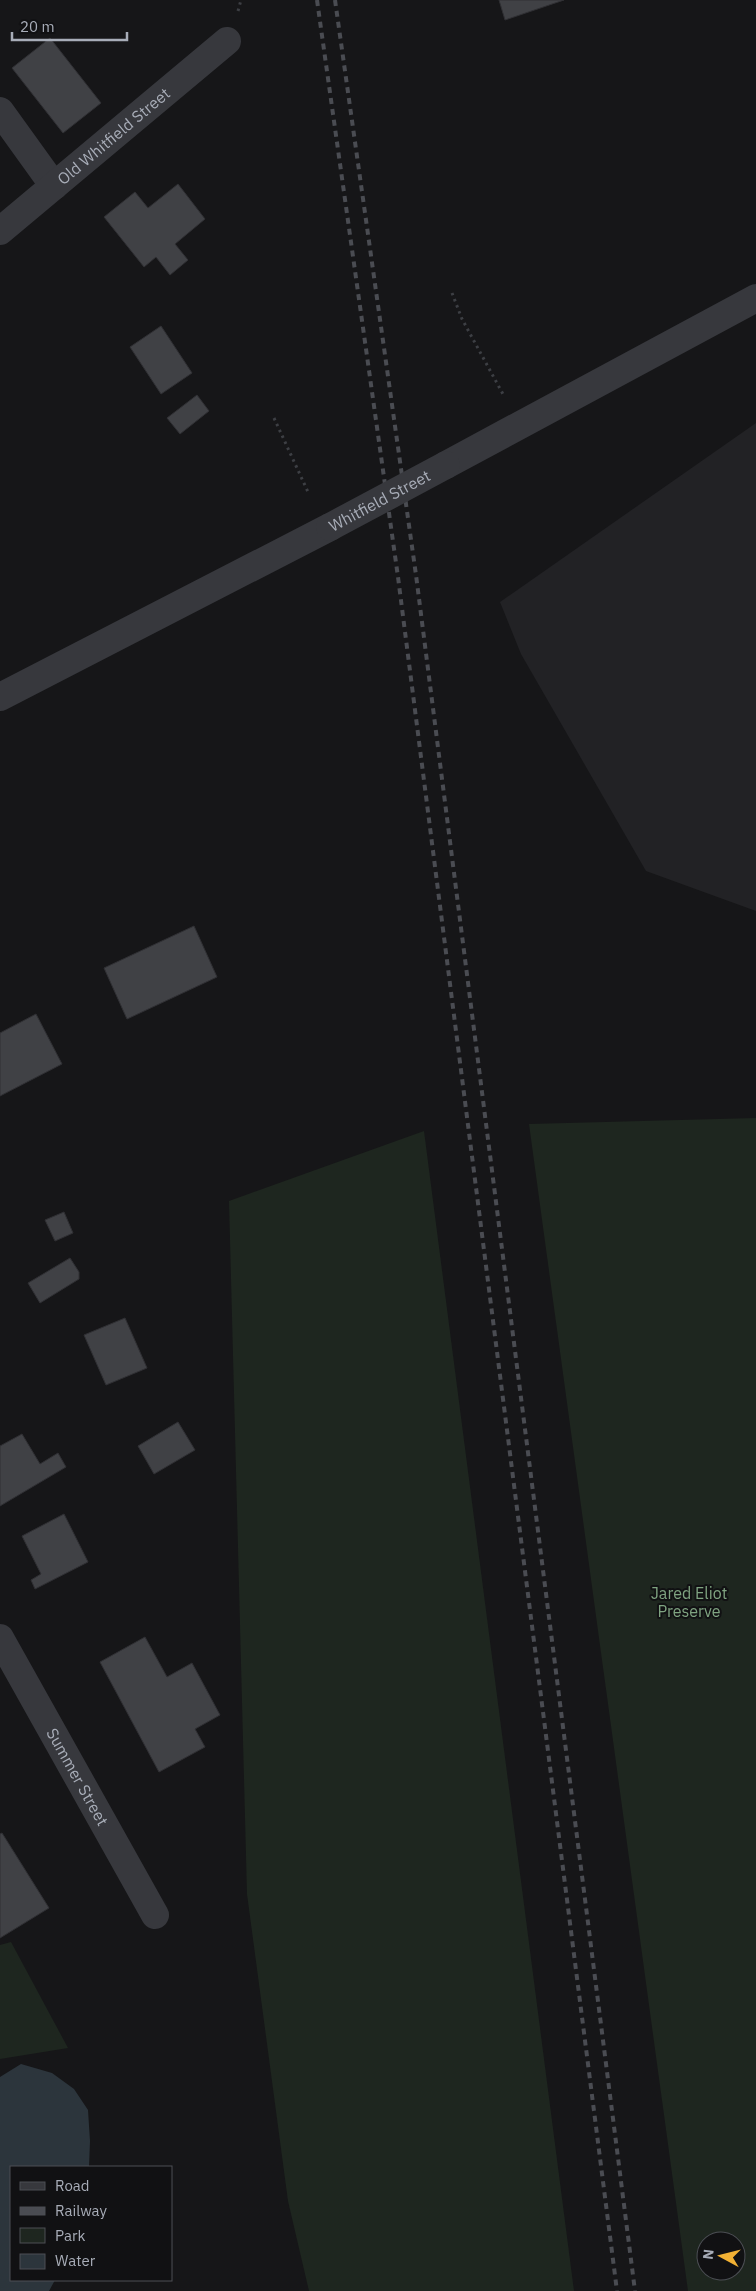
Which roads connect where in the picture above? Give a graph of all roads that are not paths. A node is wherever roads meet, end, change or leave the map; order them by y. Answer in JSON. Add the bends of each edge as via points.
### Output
{"nodes":[{"id":1,"x":227,"y":42,"type":"dead end"},
{"id":2,"x":0,"y":111,"type":"edge"},
{"id":3,"x":54,"y":186,"type":"junction"},
{"id":4,"x":0,"y":231,"type":"edge"},
{"id":5,"x":756,"y":298,"type":"edge"},
{"id":6,"x":0,"y":697,"type":"edge"},
{"id":7,"x":0,"y":1638,"type":"edge"},
{"id":8,"x":155,"y":1915,"type":"dead end"}],
"edges":[{"from":1,"to":3,"type":"street","name":"Old Whitfield Street"},
{"from":2,"to":3,"type":"street"},
{"from":3,"to":4,"type":"street","name":"Old Whitfield Street"},
{"from":5,"to":6,"type":"street","name":"Whitfield Street","bridge":true,"via":[[330,527]]},
{"from":7,"to":8,"type":"street","name":"Summer Street"}]}
